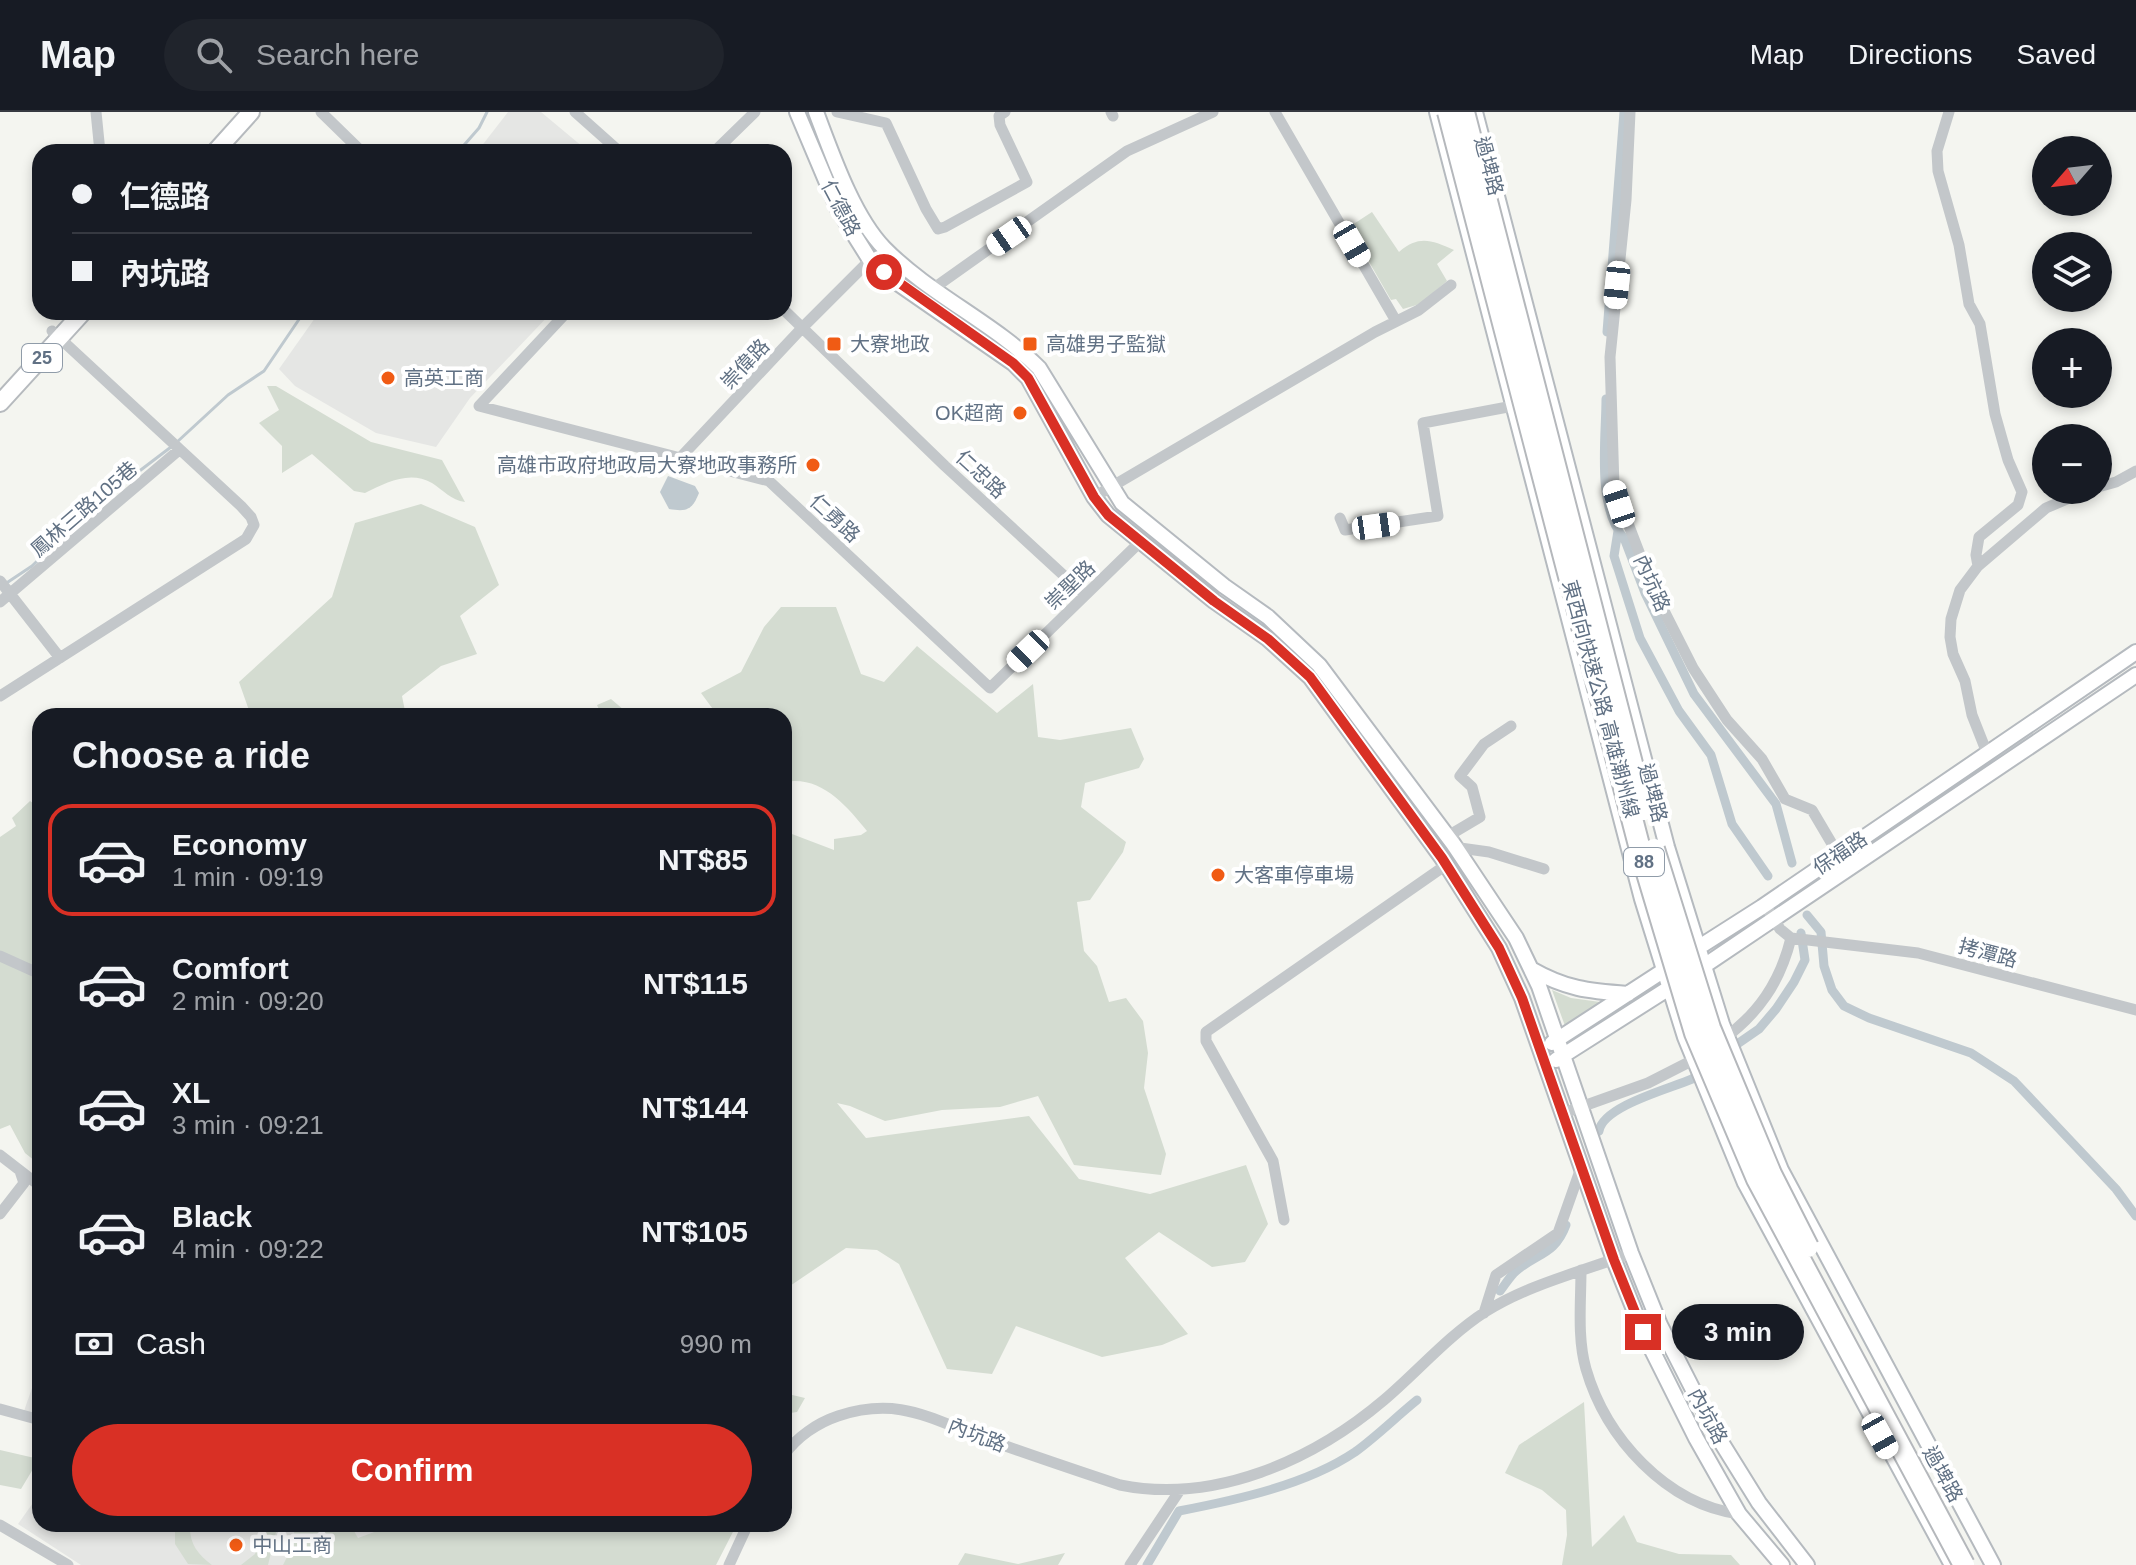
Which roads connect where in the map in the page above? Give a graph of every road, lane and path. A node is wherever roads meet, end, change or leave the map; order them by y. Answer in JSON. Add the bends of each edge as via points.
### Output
{"nodes":[{"id":1,"x":96,"y":112,"type":"edge"},
{"id":2,"x":251,"y":112,"type":"edge"},
{"id":3,"x":265,"y":112,"type":"edge"},
{"id":4,"x":321,"y":112,"type":"edge"},
{"id":5,"x":575,"y":112,"type":"edge"},
{"id":6,"x":596,"y":112,"type":"edge"},
{"id":7,"x":755,"y":112,"type":"edge"},
{"id":8,"x":797,"y":112,"type":"edge"},
{"id":9,"x":816,"y":112,"type":"edge"},
{"id":10,"x":837,"y":112,"type":"edge"},
{"id":11,"x":1005,"y":112,"type":"edge"},
{"id":12,"x":1213,"y":112,"type":"edge"},
{"id":13,"x":1275,"y":112,"type":"edge"},
{"id":14,"x":1437,"y":112,"type":"edge"},
{"id":15,"x":1448,"y":112,"type":"edge"},
{"id":16,"x":1464,"y":112,"type":"edge"},
{"id":17,"x":1475,"y":112,"type":"edge"},
{"id":18,"x":1630,"y":112,"type":"edge"},
{"id":19,"x":1949,"y":112,"type":"edge"},
{"id":20,"x":587,"y":122,"type":"junction"},
{"id":21,"x":99,"y":144,"type":"edge"},
{"id":22,"x":222,"y":144,"type":"edge"},
{"id":23,"x":236,"y":144,"type":"edge"},
{"id":24,"x":354,"y":144,"type":"edge"},
{"id":25,"x":611,"y":144,"type":"edge"},
{"id":26,"x":722,"y":144,"type":"edge"},
{"id":27,"x":870,"y":260,"type":"junction"},
{"id":28,"x":1451,"y":285,"type":"dead end"},
{"id":29,"x":934,"y":288,"type":"junction"},
{"id":30,"x":792,"y":318,"type":"edge"},
{"id":31,"x":64,"y":320,"type":"edge"},
{"id":32,"x":73,"y":320,"type":"edge"},
{"id":33,"x":560,"y":320,"type":"edge"},
{"id":34,"x":1396,"y":321,"type":"junction"},
{"id":35,"x":802,"y":328,"type":"junction"},
{"id":36,"x":56,"y":334,"type":"junction"},
{"id":37,"x":0,"y":387,"type":"edge"},
{"id":38,"x":0,"y":403,"type":"edge"},
{"id":39,"x":1513,"y":406,"type":"junction"},
{"id":40,"x":175,"y":447,"type":"junction"},
{"id":41,"x":680,"y":458,"type":"junction"},
{"id":42,"x":2136,"y":471,"type":"edge"},
{"id":43,"x":2112,"y":483,"type":"edge"},
{"id":44,"x":1111,"y":487,"type":"junction"},
{"id":45,"x":1094,"y":497,"type":"junction"},
{"id":46,"x":2055,"y":504,"type":"edge"},
{"id":47,"x":1340,"y":518,"type":"dead end"},
{"id":48,"x":1141,"y":541,"type":"junction"},
{"id":49,"x":1978,"y":566,"type":"junction"},
{"id":50,"x":0,"y":581,"type":"edge"},
{"id":51,"x":10,"y":593,"type":"junction"},
{"id":52,"x":1085,"y":595,"type":"junction"},
{"id":53,"x":0,"y":602,"type":"edge"},
{"id":54,"x":2136,"y":652,"type":"edge"},
{"id":55,"x":60,"y":658,"type":"junction"},
{"id":56,"x":2136,"y":675,"type":"edge"},
{"id":57,"x":990,"y":688,"type":"joint"},
{"id":58,"x":0,"y":696,"type":"edge"},
{"id":59,"x":1511,"y":726,"type":"dead end"},
{"id":60,"x":1987,"y":753,"type":"junction"},
{"id":61,"x":1454,"y":845,"type":"junction"},
{"id":62,"x":1838,"y":854,"type":"junction"},
{"id":63,"x":1444,"y":861,"type":"junction"},
{"id":64,"x":1544,"y":869,"type":"dead end"},
{"id":65,"x":1765,"y":905,"type":"junction"},
{"id":66,"x":1774,"y":919,"type":"junction"},
{"id":67,"x":1793,"y":939,"type":"junction"},
{"id":68,"x":1698,"y":947,"type":"junction"},
{"id":69,"x":0,"y":956,"type":"edge"},
{"id":70,"x":1704,"y":966,"type":"junction"},
{"id":71,"x":1531,"y":969,"type":"junction"},
{"id":72,"x":32,"y":970,"type":"edge"},
{"id":73,"x":1664,"y":970,"type":"junction"},
{"id":74,"x":1669,"y":988,"type":"junction"},
{"id":75,"x":1628,"y":994,"type":"junction"},
{"id":76,"x":2136,"y":1010,"type":"edge"},
{"id":77,"x":1559,"y":1039,"type":"junction"},
{"id":78,"x":1728,"y":1039,"type":"junction"},
{"id":79,"x":1542,"y":1049,"type":"junction"},
{"id":80,"x":1564,"y":1055,"type":"junction"},
{"id":81,"x":1696,"y":1063,"type":"junction"},
{"id":82,"x":1547,"y":1066,"type":"junction"},
{"id":83,"x":1582,"y":1107,"type":"junction"},
{"id":84,"x":1564,"y":1113,"type":"junction"},
{"id":85,"x":0,"y":1155,"type":"edge"},
{"id":86,"x":1582,"y":1165,"type":"junction"},
{"id":87,"x":20,"y":1171,"type":"junction"},
{"id":88,"x":32,"y":1180,"type":"edge"},
{"id":89,"x":0,"y":1214,"type":"edge"},
{"id":90,"x":1284,"y":1220,"type":"dead end"},
{"id":91,"x":1631,"y":1253,"type":"junction"},
{"id":92,"x":1614,"y":1260,"type":"junction"},
{"id":93,"x":1581,"y":1270,"type":"junction"},
{"id":94,"x":1484,"y":1313,"type":"junction"},
{"id":95,"x":0,"y":1409,"type":"edge"},
{"id":96,"x":32,"y":1418,"type":"edge"},
{"id":97,"x":792,"y":1447,"type":"edge"},
{"id":98,"x":1180,"y":1490,"type":"junction"},
{"id":99,"x":1739,"y":1514,"type":"junction"},
{"id":100,"x":0,"y":1525,"type":"edge"},
{"id":101,"x":744,"y":1532,"type":"edge"},
{"id":102,"x":68,"y":1565,"type":"edge"},
{"id":103,"x":729,"y":1565,"type":"edge"},
{"id":104,"x":1130,"y":1565,"type":"edge"},
{"id":105,"x":1782,"y":1565,"type":"edge"},
{"id":106,"x":1807,"y":1565,"type":"edge"},
{"id":107,"x":1952,"y":1565,"type":"edge"},
{"id":108,"x":1964,"y":1565,"type":"edge"},
{"id":109,"x":1977,"y":1565,"type":"edge"},
{"id":110,"x":1993,"y":1565,"type":"edge"}],
"edges":[{"from":1,"to":21,"type":"street"},
{"from":2,"to":22,"type":"main road"},
{"from":3,"to":23,"type":"main road"},
{"from":4,"to":24,"type":"street"},
{"from":5,"to":20,"type":"street"},
{"from":6,"to":20,"type":"street"},
{"from":7,"to":26,"type":"street"},
{"from":8,"to":27,"type":"street","name":"仁德路","via":[[838,209]]},
{"from":9,"to":29,"type":"street","name":"仁德路","via":[[852,199],[882,246]]},
{"from":10,"to":11,"type":"street","via":[[886,123],[938,229],[1027,182],[1000,125],[999,116]]},
{"from":12,"to":29,"type":"street","via":[[1127,151]]},
{"from":13,"to":34,"type":"street"},
{"from":14,"to":39,"type":"street","name":"過埤路"},
{"from":15,"to":108,"type":"highway","name":"東西向快速公路 高雄潮州線","number":"88","bridge":true,"via":[[1641,853],[1695,1033],[1757,1179]]},
{"from":16,"to":109,"type":"highway","name":"東西向快速公路 高雄潮州線","number":"88","bridge":true,"via":[[1655,850],[1710,1028],[1771,1174],[1885,1400]]},
{"from":17,"to":68,"type":"street","name":"過埤路","via":[[1667,847]]},
{"from":18,"to":62,"type":"street","name":"內坑路","via":[[1610,357],[1614,487],[1654,591],[1693,668],[1727,720],[1762,759],[1785,799],[1812,810]]},
{"from":19,"to":49,"type":"street","via":[[1937,151],[1938,171],[1969,304],[1980,324],[1995,414],[2022,492],[2018,505],[1979,537]]},
{"from":20,"to":25,"type":"street"},
{"from":27,"to":35,"type":"street","name":"崇偉路"},
{"from":27,"to":45,"type":"street","name":"仁德路","via":[[1028,378]]},
{"from":28,"to":34,"type":"street"},
{"from":29,"to":44,"type":"street","name":"仁德路","via":[[1039,368]]},
{"from":30,"to":35,"type":"street","name":"仁忠路"},
{"from":31,"to":36,"type":"main road","number":"25"},
{"from":32,"to":36,"type":"main road","number":"25"},
{"from":33,"to":41,"type":"street","name":"仁勇路","via":[[479,406]]},
{"from":34,"to":44,"type":"street"},
{"from":35,"to":41,"type":"street","name":"崇偉路"},
{"from":35,"to":52,"type":"street","name":"仁忠路"},
{"from":36,"to":37,"type":"main road","number":"25"},
{"from":36,"to":38,"type":"main road","number":"25"},
{"from":36,"to":40,"type":"street"},
{"from":39,"to":47,"type":"street","via":[[1423,423],[1438,516],[1345,530]]},
{"from":39,"to":73,"type":"street","name":"過埤路"},
{"from":40,"to":51,"type":"street","name":"鳳林三路105巷"},
{"from":40,"to":55,"type":"street","via":[[241,506],[254,525],[246,539]]},
{"from":41,"to":57,"type":"street","name":"仁勇路","via":[[769,481]]},
{"from":42,"to":43,"type":"street"},
{"from":44,"to":45,"type":"street"},
{"from":44,"to":61,"type":"street","name":"仁德路","via":[[1122,503],[1268,617],[1319,665]]},
{"from":45,"to":48,"type":"street","name":"仁德路"},
{"from":46,"to":49,"type":"street"},
{"from":48,"to":52,"type":"street","name":"崇聖路"},
{"from":48,"to":63,"type":"street","name":"仁德路","via":[[1310,677]]},
{"from":49,"to":60,"type":"street","via":[[1960,590],[1950,637]]},
{"from":50,"to":51,"type":"street"},
{"from":51,"to":53,"type":"street","name":"鳳林三路105巷"},
{"from":51,"to":55,"type":"street"},
{"from":52,"to":57,"type":"street","name":"崇聖路"},
{"from":54,"to":60,"type":"street","name":"保福路"},
{"from":55,"to":58,"type":"street"},
{"from":56,"to":66,"type":"street","name":"保福路"},
{"from":59,"to":61,"type":"street","via":[[1484,744],[1460,776],[1472,787],[1480,817],[1453,833]]},
{"from":60,"to":62,"type":"street","name":"保福路"},
{"from":61,"to":63,"type":"street"},
{"from":61,"to":64,"type":"street"},
{"from":61,"to":71,"type":"street","name":"仁德路"},
{"from":62,"to":65,"type":"street","name":"保福路"},
{"from":63,"to":79,"type":"street","name":"仁德路","via":[[1499,948]]},
{"from":63,"to":90,"type":"street","via":[[1206,1032],[1206,1041],[1273,1161]]},
{"from":65,"to":66,"type":"street"},
{"from":65,"to":68,"type":"street","name":"保福路"},
{"from":66,"to":67,"type":"street"},
{"from":66,"to":70,"type":"street","name":"保福路"},
{"from":67,"to":76,"type":"street","name":"拷潭路","via":[[1918,953]]},
{"from":67,"to":78,"type":"street","via":[[1760,1007]]},
{"from":68,"to":70,"type":"street","name":"過埤路"},
{"from":68,"to":73,"type":"street","name":"保福路"},
{"from":69,"to":72,"type":"street"},
{"from":70,"to":74,"type":"street","name":"保福路"},
{"from":70,"to":78,"type":"street","name":"過埤路"},
{"from":71,"to":75,"type":"street","via":[[1564,986]]},
{"from":71,"to":77,"type":"street","name":"仁德路"},
{"from":73,"to":74,"type":"street","name":"過埤路"},
{"from":73,"to":75,"type":"street","name":"保福路"},
{"from":74,"to":80,"type":"street","name":"保福路"},
{"from":74,"to":81,"type":"street","name":"過埤路"},
{"from":75,"to":77,"type":"street","name":"保福路"},
{"from":77,"to":79,"type":"street","name":"保福路"},
{"from":77,"to":80,"type":"street","name":"內坑路"},
{"from":78,"to":81,"type":"street"},
{"from":78,"to":110,"type":"street","name":"過埤路","via":[[1781,1170]]},
{"from":79,"to":82,"type":"street","name":"內坑路"},
{"from":80,"to":82,"type":"street","name":"保福路"},
{"from":80,"to":83,"type":"street","name":"內坑路"},
{"from":81,"to":83,"type":"street"},
{"from":81,"to":107,"type":"street","name":"過埤路","via":[[1745,1183]]},
{"from":82,"to":84,"type":"street","name":"內坑路"},
{"from":83,"to":84,"type":"street"},
{"from":83,"to":91,"type":"street","name":"內坑路"},
{"from":84,"to":86,"type":"street","name":"內坑路"},
{"from":85,"to":87,"type":"street"},
{"from":86,"to":92,"type":"street","name":"內坑路"},
{"from":86,"to":94,"type":"street","via":[[1558,1233],[1496,1275]]},
{"from":87,"to":88,"type":"street"},
{"from":87,"to":89,"type":"street","via":[[24,1183]]},
{"from":91,"to":92,"type":"street","name":"內坑路"},
{"from":91,"to":106,"type":"street","name":"內坑路","via":[[1660,1325],[1713,1429],[1759,1503]]},
{"from":92,"to":93,"type":"street","name":"內坑路"},
{"from":92,"to":99,"type":"street","name":"內坑路","via":[[1643,1332]]},
{"from":93,"to":94,"type":"street","name":"內坑路"},
{"from":93,"to":99,"type":"street","via":[[1586,1368],[1618,1435],[1629,1451],[1678,1491],[1704,1506]]},
{"from":94,"to":98,"type":"street","name":"內坑路","via":[[1370,1412],[1321,1442],[1242,1479]]},
{"from":95,"to":96,"type":"street"},
{"from":97,"to":98,"type":"street","name":"內坑路","via":[[829,1419],[886,1407],[929,1417],[1120,1485]]},
{"from":98,"to":104,"type":"street"},
{"from":99,"to":105,"type":"street","name":"內坑路"},
{"from":100,"to":102,"type":"street"},
{"from":101,"to":103,"type":"street"}]}
